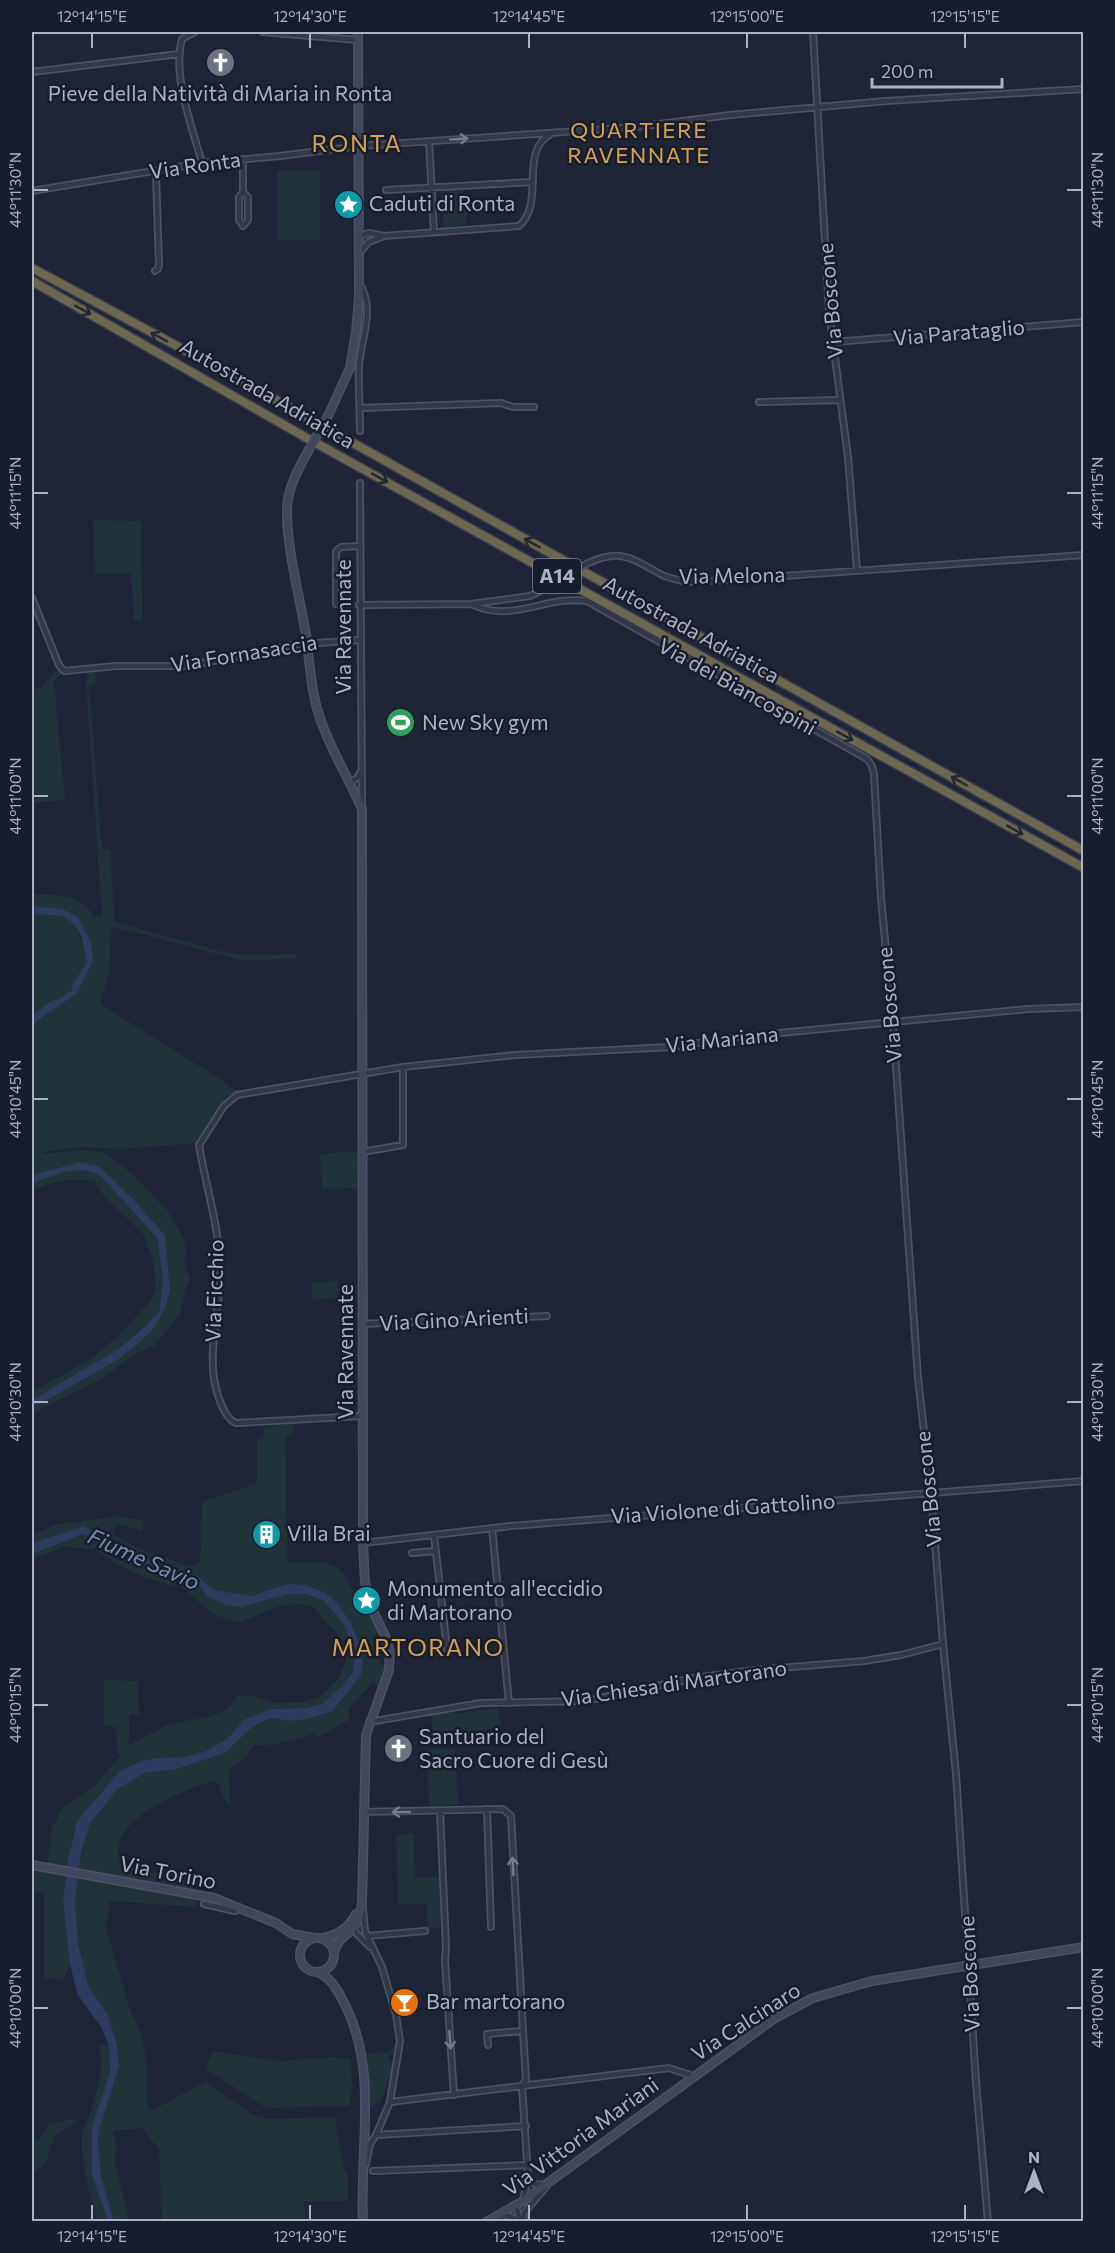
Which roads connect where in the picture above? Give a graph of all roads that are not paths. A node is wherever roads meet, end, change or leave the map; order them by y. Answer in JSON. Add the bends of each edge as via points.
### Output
{"nodes":[{"id":1,"x":195,"y":32,"type":"edge"},
{"id":2,"x":263,"y":32,"type":"edge"},
{"id":3,"x":358,"y":32,"type":"edge"},
{"id":4,"x":813,"y":32,"type":"edge"},
{"id":5,"x":358,"y":40,"type":"junction"},
{"id":6,"x":179,"y":54,"type":"junction"},
{"id":7,"x":32,"y":72,"type":"edge"},
{"id":8,"x":1083,"y":89,"type":"edge"},
{"id":9,"x":817,"y":108,"type":"junction"},
{"id":10,"x":554,"y":133,"type":"junction"},
{"id":11,"x":429,"y":141,"type":"junction"},
{"id":12,"x":358,"y":146,"type":"junction"},
{"id":13,"x":243,"y":159,"type":"junction"},
{"id":14,"x":202,"y":163,"type":"junction"},
{"id":15,"x":159,"y":170,"type":"junction"},
{"id":16,"x":533,"y":182,"type":"junction"},
{"id":17,"x":432,"y":188,"type":"junction"},
{"id":18,"x":386,"y":190,"type":"dead end"},
{"id":19,"x":32,"y":191,"type":"edge"},
{"id":20,"x":243,"y":192,"type":"junction"},
{"id":21,"x":358,"y":222,"type":"junction"},
{"id":22,"x":434,"y":232,"type":"junction"},
{"id":23,"x":369,"y":233,"type":"junction"},
{"id":24,"x":359,"y":236,"type":"junction"},
{"id":25,"x":384,"y":236,"type":"junction"},
{"id":26,"x":369,"y":242,"type":"junction"},
{"id":27,"x":359,"y":253,"type":"junction"},
{"id":28,"x":32,"y":268,"type":"edge"},
{"id":29,"x":155,"y":272,"type":"dead end"},
{"id":30,"x":32,"y":281,"type":"edge"},
{"id":31,"x":359,"y":283,"type":"junction"},
{"id":32,"x":1083,"y":322,"type":"edge"},
{"id":33,"x":834,"y":342,"type":"junction"},
{"id":34,"x":840,"y":400,"type":"junction"},
{"id":35,"x":759,"y":402,"type":"dead end"},
{"id":36,"x":534,"y":406,"type":"dead end"},
{"id":37,"x":360,"y":408,"type":"junction"},
{"id":38,"x":360,"y":431,"type":"dead end"},
{"id":39,"x":360,"y":483,"type":"dead end"},
{"id":40,"x":360,"y":546,"type":"junction"},
{"id":41,"x":1083,"y":555,"type":"edge"},
{"id":42,"x":857,"y":570,"type":"junction"},
{"id":43,"x":336,"y":591,"type":"dead end"},
{"id":44,"x":32,"y":598,"type":"edge"},
{"id":45,"x":471,"y":604,"type":"junction"},
{"id":46,"x":359,"y":605,"type":"junction"},
{"id":47,"x":360,"y":640,"type":"junction"},
{"id":48,"x":307,"y":643,"type":"junction"},
{"id":49,"x":867,"y":759,"type":"joint"},
{"id":50,"x":362,"y":770,"type":"junction"},
{"id":51,"x":351,"y":782,"type":"junction"},
{"id":52,"x":362,"y":809,"type":"junction"},
{"id":53,"x":1083,"y":850,"type":"edge"},
{"id":54,"x":1083,"y":868,"type":"edge"},
{"id":55,"x":1083,"y":1007,"type":"edge"},
{"id":56,"x":893,"y":1024,"type":"junction"},
{"id":57,"x":403,"y":1067,"type":"junction"},
{"id":58,"x":361,"y":1073,"type":"junction"},
{"id":59,"x":362,"y":1152,"type":"junction"},
{"id":60,"x":547,"y":1316,"type":"dead end"},
{"id":61,"x":362,"y":1324,"type":"junction"},
{"id":62,"x":363,"y":1416,"type":"junction"},
{"id":63,"x":1083,"y":1481,"type":"edge"},
{"id":64,"x":931,"y":1493,"type":"junction"},
{"id":65,"x":492,"y":1528,"type":"junction"},
{"id":66,"x":434,"y":1535,"type":"junction"},
{"id":67,"x":363,"y":1543,"type":"junction"},
{"id":68,"x":435,"y":1551,"type":"junction"},
{"id":69,"x":412,"y":1553,"type":"dead end"},
{"id":70,"x":943,"y":1644,"type":"junction"},
{"id":71,"x":447,"y":1649,"type":"dead end"},
{"id":72,"x":509,"y":1703,"type":"junction"},
{"id":73,"x":369,"y":1722,"type":"junction"},
{"id":74,"x":487,"y":1809,"type":"junction"},
{"id":75,"x":440,"y":1811,"type":"junction"},
{"id":76,"x":363,"y":1812,"type":"junction"},
{"id":77,"x":32,"y":1865,"type":"edge"},
{"id":78,"x":362,"y":1886,"type":"junction"},
{"id":79,"x":229,"y":1903,"type":"junction"},
{"id":80,"x":362,"y":1903,"type":"junction"},
{"id":81,"x":204,"y":1904,"type":"dead end"},
{"id":82,"x":220,"y":1907,"type":"junction"},
{"id":83,"x":235,"y":1911,"type":"dead end"},
{"id":84,"x":352,"y":1926,"type":"junction"},
{"id":85,"x":491,"y":1927,"type":"dead end"},
{"id":86,"x":425,"y":1931,"type":"dead end"},
{"id":87,"x":292,"y":1934,"type":"junction"},
{"id":88,"x":366,"y":1934,"type":"junction"},
{"id":89,"x":359,"y":1936,"type":"junction"},
{"id":90,"x":314,"y":1938,"type":"junction"},
{"id":91,"x":322,"y":1938,"type":"junction"},
{"id":92,"x":1083,"y":1947,"type":"edge"},
{"id":93,"x":372,"y":1949,"type":"junction"},
{"id":94,"x":299,"y":1952,"type":"junction"},
{"id":95,"x":334,"y":1953,"type":"junction"},
{"id":96,"x":332,"y":1962,"type":"junction"},
{"id":97,"x":970,"y":1966,"type":"junction"},
{"id":98,"x":318,"y":1972,"type":"junction"},
{"id":99,"x":335,"y":1986,"type":"junction"},
{"id":100,"x":523,"y":2031,"type":"junction"},
{"id":101,"x":488,"y":2045,"type":"dead end"},
{"id":102,"x":693,"y":2076,"type":"junction"},
{"id":103,"x":522,"y":2086,"type":"junction"},
{"id":104,"x":454,"y":2095,"type":"junction"},
{"id":105,"x":390,"y":2102,"type":"junction"},
{"id":106,"x":526,"y":2126,"type":"junction"},
{"id":107,"x":376,"y":2135,"type":"junction"},
{"id":108,"x":528,"y":2165,"type":"junction"},
{"id":109,"x":364,"y":2169,"type":"junction"},
{"id":110,"x":373,"y":2171,"type":"dead end"},
{"id":111,"x":528,"y":2176,"type":"junction"},
{"id":112,"x":550,"y":2183,"type":"junction"},
{"id":113,"x":524,"y":2201,"type":"junction"},
{"id":114,"x":516,"y":2206,"type":"junction"},
{"id":115,"x":524,"y":2214,"type":"junction"},
{"id":116,"x":494,"y":2218,"type":"junction"},
{"id":117,"x":362,"y":2221,"type":"edge"},
{"id":118,"x":521,"y":2221,"type":"edge"},
{"id":119,"x":486,"y":2222,"type":"edge"},
{"id":120,"x":988,"y":2222,"type":"edge"}],
"edges":[{"from":1,"to":6,"type":"street","via":[[182,39]]},
{"from":2,"to":5,"type":"street"},
{"from":3,"to":5,"type":"main road"},
{"from":4,"to":9,"type":"street","name":"Via Boscone"},
{"from":5,"to":12,"type":"main road"},
{"from":6,"to":7,"type":"street"},
{"from":6,"to":14,"type":"street","via":[[181,83]]},
{"from":8,"to":9,"type":"street","name":"Via Ronta"},
{"from":9,"to":10,"type":"street","name":"Via Ronta"},
{"from":9,"to":33,"type":"street","name":"Via Boscone"},
{"from":11,"to":10,"type":"street","name":"Via Ronta","one_way":true},
{"from":10,"to":16,"type":"street","via":[[536,149]]},
{"from":11,"to":12,"type":"street","name":"Via Ronta"},
{"from":11,"to":17,"type":"street"},
{"from":12,"to":13,"type":"street","name":"Via Ronta"},
{"from":12,"to":21,"type":"main road"},
{"from":13,"to":14,"type":"street","name":"Via Ronta"},
{"from":13,"to":20,"type":"street"},
{"from":14,"to":15,"type":"street","name":"Via Ronta"},
{"from":15,"to":19,"type":"street","name":"Via Ronta"},
{"from":15,"to":29,"type":"street","via":[[159,264]]},
{"from":16,"to":17,"type":"street"},
{"from":16,"to":22,"type":"street","via":[[530,213],[519,226]]},
{"from":17,"to":18,"type":"street"},
{"from":17,"to":22,"type":"street"},
{"from":20,"to":20,"type":"street","via":[[239,197],[239,220],[243,226],[248,220],[248,197]]},
{"from":21,"to":23,"type":"street"},
{"from":21,"to":24,"type":"main road"},
{"from":22,"to":25,"type":"street"},
{"from":23,"to":24,"type":"street"},
{"from":23,"to":25,"type":"street"},
{"from":24,"to":26,"type":"street"},
{"from":24,"to":27,"type":"main road"},
{"from":25,"to":26,"type":"street"},
{"from":26,"to":27,"type":"street"},
{"from":27,"to":31,"type":"main road"},
{"from":53,"to":28,"type":"highway","name":"Autostrada Adriatica","number":"A14","one_way":true},
{"from":30,"to":54,"type":"highway","name":"Autostrada Adriatica","number":"A14","one_way":true},
{"from":31,"to":37,"type":"street","via":[[366,292],[366,335],[359,363]]},
{"from":31,"to":48,"type":"main road","name":"Via Ravennate","bridge":true,"via":[[350,368],[292,485],[287,508]]},
{"from":32,"to":33,"type":"street","name":"Via Parataglio"},
{"from":33,"to":34,"type":"street","name":"Via Boscone"},
{"from":34,"to":35,"type":"street"},
{"from":34,"to":42,"type":"street","name":"Via Boscone"},
{"from":36,"to":37,"type":"street","via":[[501,403]]},
{"from":37,"to":38,"type":"street"},
{"from":39,"to":40,"type":"street","name":"Via Ravennate"},
{"from":40,"to":43,"type":"street","via":[[336,551]]},
{"from":40,"to":46,"type":"street","name":"Via Ravennate"},
{"from":41,"to":42,"type":"street","name":"Via Melona"},
{"from":42,"to":45,"type":"street","name":"Via Melona","bridge":true,"via":[[685,582],[663,576],[636,561],[609,556],[594,560],[530,596]]},
{"from":44,"to":48,"type":"street","name":"Via Fornasaccia","via":[[64,671],[185,666]]},
{"from":45,"to":46,"type":"street","name":"Via Melona"},
{"from":45,"to":49,"type":"street","name":"Via dei Biancospini","via":[[483,610],[518,611],[550,602],[587,601]]},
{"from":46,"to":47,"type":"street","name":"Via Ravennate"},
{"from":47,"to":48,"type":"street","name":"Via Fornasaccia"},
{"from":47,"to":50,"type":"street","name":"Via Ravennate"},
{"from":48,"to":51,"type":"main road","name":"Via Ravennate","via":[[320,718]]},
{"from":49,"to":56,"type":"street","name":"Via Boscone","via":[[874,774],[880,898]]},
{"from":50,"to":51,"type":"street"},
{"from":50,"to":52,"type":"street","name":"Via Ravennate"},
{"from":51,"to":52,"type":"main road","name":"Via Ravennate"},
{"from":52,"to":58,"type":"main road","name":"Via Ravennate"},
{"from":55,"to":56,"type":"street","name":"Via Mariana"},
{"from":56,"to":57,"type":"street","name":"Via Mariana","via":[[670,1047],[515,1055]]},
{"from":56,"to":64,"type":"street","name":"Via Boscone","via":[[917,1366]]},
{"from":57,"to":58,"type":"street","name":"Via Mariana"},
{"from":57,"to":59,"type":"street","via":[[403,1145]]},
{"from":58,"to":59,"type":"main road","name":"Via Ravennate"},
{"from":58,"to":62,"type":"street","name":"Via Ficchio","via":[[237,1095],[224,1106],[199,1145],[214,1206],[220,1254],[214,1377],[229,1418],[245,1423]]},
{"from":59,"to":61,"type":"main road","name":"Via Ravennate"},
{"from":60,"to":61,"type":"street","name":"Via Gino Arienti"},
{"from":61,"to":62,"type":"main road","name":"Via Ravennate"},
{"from":62,"to":67,"type":"main road","name":"Via Ravennate"},
{"from":63,"to":64,"type":"street","name":"Via Violone di Gattolino"},
{"from":64,"to":65,"type":"street","name":"Via Violone di Gattolino"},
{"from":64,"to":70,"type":"street","name":"Via Boscone"},
{"from":65,"to":66,"type":"street","name":"Via Violone di Gattolino"},
{"from":65,"to":72,"type":"street"},
{"from":66,"to":67,"type":"street","name":"Via Violone di Gattolino"},
{"from":66,"to":68,"type":"street"},
{"from":67,"to":73,"type":"main road","name":"Via Ravennate","via":[[365,1582],[390,1652],[389,1670]]},
{"from":68,"to":69,"type":"street"},
{"from":68,"to":71,"type":"street"},
{"from":70,"to":72,"type":"street","name":"Via Chiesa di Martorano","via":[[864,1661],[694,1678],[586,1701]]},
{"from":70,"to":97,"type":"street","name":"Via Boscone","via":[[957,1774]]},
{"from":72,"to":73,"type":"street","name":"Via Chiesa di Martorano","via":[[481,1703]]},
{"from":73,"to":76,"type":"main road","name":"Via Ravennate"},
{"from":74,"to":75,"type":"street"},
{"from":74,"to":85,"type":"street"},
{"from":100,"to":74,"type":"street","one_way":true,"via":[[511,1816],[503,1809]]},
{"from":75,"to":76,"type":"street","one_way":true},
{"from":75,"to":104,"type":"street","one_way":true},
{"from":76,"to":78,"type":"main road","name":"Via Ravennate"},
{"from":77,"to":79,"type":"main road","name":"Via Torino"},
{"from":78,"to":80,"type":"main road","name":"Via Ravennate"},
{"from":78,"to":84,"type":"main road","name":"Via Ravennate"},
{"from":79,"to":82,"type":"street"},
{"from":79,"to":87,"type":"main road","name":"Via Torino"},
{"from":80,"to":84,"type":"main road","name":"Via Ravennate"},
{"from":80,"to":88,"type":"street","name":"Via Ravennate"},
{"from":81,"to":82,"type":"street"},
{"from":82,"to":83,"type":"street"},
{"from":84,"to":88,"type":"street"},
{"from":84,"to":89,"type":"street"},
{"from":84,"to":89,"type":"street","name":"Via Ravennate"},
{"from":84,"to":91,"type":"main road"},
{"from":84,"to":95,"type":"main road","name":"Via Ravennate","via":[[338,1941]]},
{"from":86,"to":88,"type":"street"},
{"from":87,"to":90,"type":"main road","name":"Via Torino"},
{"from":87,"to":94,"type":"main road"},
{"from":88,"to":93,"type":"street","name":"Via Ravennate"},
{"from":89,"to":93,"type":"street","name":"Via Ravennate"},
{"from":90,"to":91,"type":"main road"},
{"from":90,"to":94,"type":"main road","via":[[304,1943]]},
{"from":91,"to":95,"type":"main road"},
{"from":92,"to":97,"type":"main road","name":"Via Calcinaro"},
{"from":93,"to":105,"type":"street","name":"Via Ravennate","via":[[382,1967],[399,2028],[400,2052]]},
{"from":94,"to":98,"type":"main road","via":[[302,1965]]},
{"from":95,"to":96,"type":"main road"},
{"from":96,"to":98,"type":"main road"},
{"from":96,"to":99,"type":"main road"},
{"from":97,"to":102,"type":"main road","name":"Via Calcinaro","via":[[873,1982],[813,1998],[775,2018]]},
{"from":97,"to":120,"type":"street","name":"Via Boscone"},
{"from":98,"to":99,"type":"main road"},
{"from":99,"to":109,"type":"main road","via":[[355,2028],[363,2060]]},
{"from":100,"to":101,"type":"street","via":[[487,2034]]},
{"from":100,"to":103,"type":"street"},
{"from":102,"to":103,"type":"street","name":"Via Calcinaro","via":[[669,2068]]},
{"from":102,"to":112,"type":"main road","name":"Via Vittoria Mariani"},
{"from":103,"to":104,"type":"street","name":"Via Calcinaro"},
{"from":103,"to":106,"type":"street"},
{"from":104,"to":105,"type":"street","name":"Via Calcinaro"},
{"from":105,"to":107,"type":"street","name":"Via Ravennate"},
{"from":106,"to":107,"type":"street"},
{"from":106,"to":108,"type":"street"},
{"from":107,"to":109,"type":"street","name":"Via Ravennate"},
{"from":108,"to":110,"type":"street"},
{"from":108,"to":111,"type":"street"},
{"from":109,"to":117,"type":"main road","name":"Via Ravennate"},
{"from":111,"to":112,"type":"street","via":[[537,2185]]},
{"from":111,"to":113,"type":"street"},
{"from":112,"to":113,"type":"main road","name":"Via Vittoria Mariani"},
{"from":112,"to":115,"type":"street"},
{"from":113,"to":114,"type":"main road","name":"Via Vittoria Mariani"},
{"from":114,"to":115,"type":"street"},
{"from":114,"to":116,"type":"main road","name":"Via Vittoria Mariani"},
{"from":114,"to":118,"type":"street"},
{"from":115,"to":118,"type":"street"},
{"from":116,"to":118,"type":"street","via":[[506,2216]]},
{"from":116,"to":119,"type":"main road","name":"Via Vittoria Mariani"}]}
